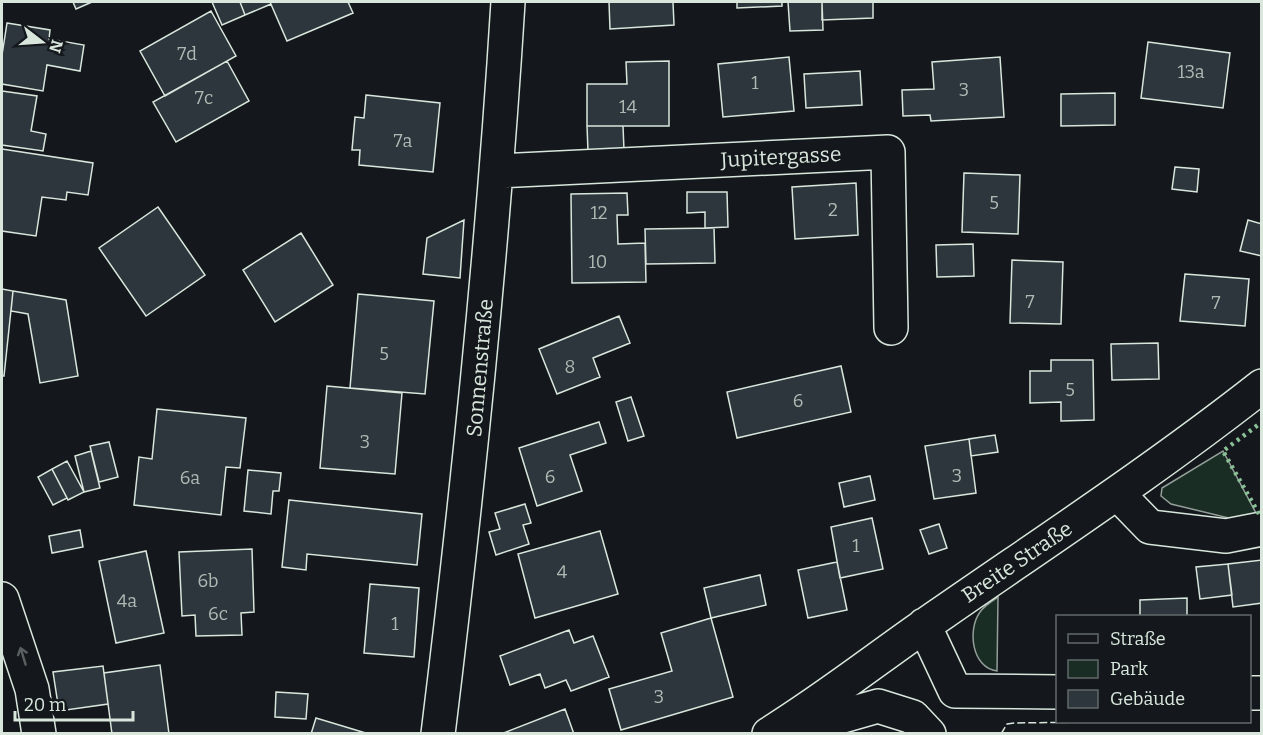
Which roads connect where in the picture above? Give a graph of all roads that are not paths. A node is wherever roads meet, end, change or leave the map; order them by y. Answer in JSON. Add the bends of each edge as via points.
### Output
{"nodes":[{"id":1,"x":508,"y":2,"type":"edge"},
{"id":2,"x":498,"y":171,"type":"junction"},
{"id":3,"x":891,"y":328,"type":"dead end"},
{"id":4,"x":1262,"y":386,"type":"edge"},
{"id":5,"x":1117,"y":493,"type":"junction"},
{"id":6,"x":1262,"y":529,"type":"edge"},
{"id":7,"x":2,"y":599,"type":"edge"},
{"id":8,"x":924,"y":625,"type":"junction"},
{"id":9,"x":955,"y":691,"type":"junction"},
{"id":10,"x":1056,"y":692,"type":"edge"},
{"id":11,"x":39,"y":734,"type":"edge"},
{"id":12,"x":438,"y":734,"type":"edge"},
{"id":13,"x":769,"y":734,"type":"edge"},
{"id":14,"x":779,"y":734,"type":"edge"},
{"id":15,"x":931,"y":734,"type":"edge"}],
"edges":[{"from":1,"to":2,"type":"street","name":"Sonnenstraße"},
{"from":2,"to":3,"type":"street","name":"Jupitergasse","via":[[888,152]]},
{"from":2,"to":12,"type":"street","name":"Sonnenstraße","via":[[470,474]]},
{"from":4,"to":5,"type":"street","name":"Breite Straße"},
{"from":5,"to":6,"type":"street","via":[[1150,527],[1226,536]]},
{"from":5,"to":8,"type":"street","name":"Breite Straße"},
{"from":11,"to":7,"type":"street","one_way":true,"via":[[32,689]]},
{"from":8,"to":9,"type":"street"},
{"from":8,"to":13,"type":"street","name":"Breite Straße"},
{"from":9,"to":10,"type":"street"},
{"from":9,"to":15,"type":"street"},
{"from":14,"to":15,"type":"street","via":[[878,706],[913,717]]}]}
